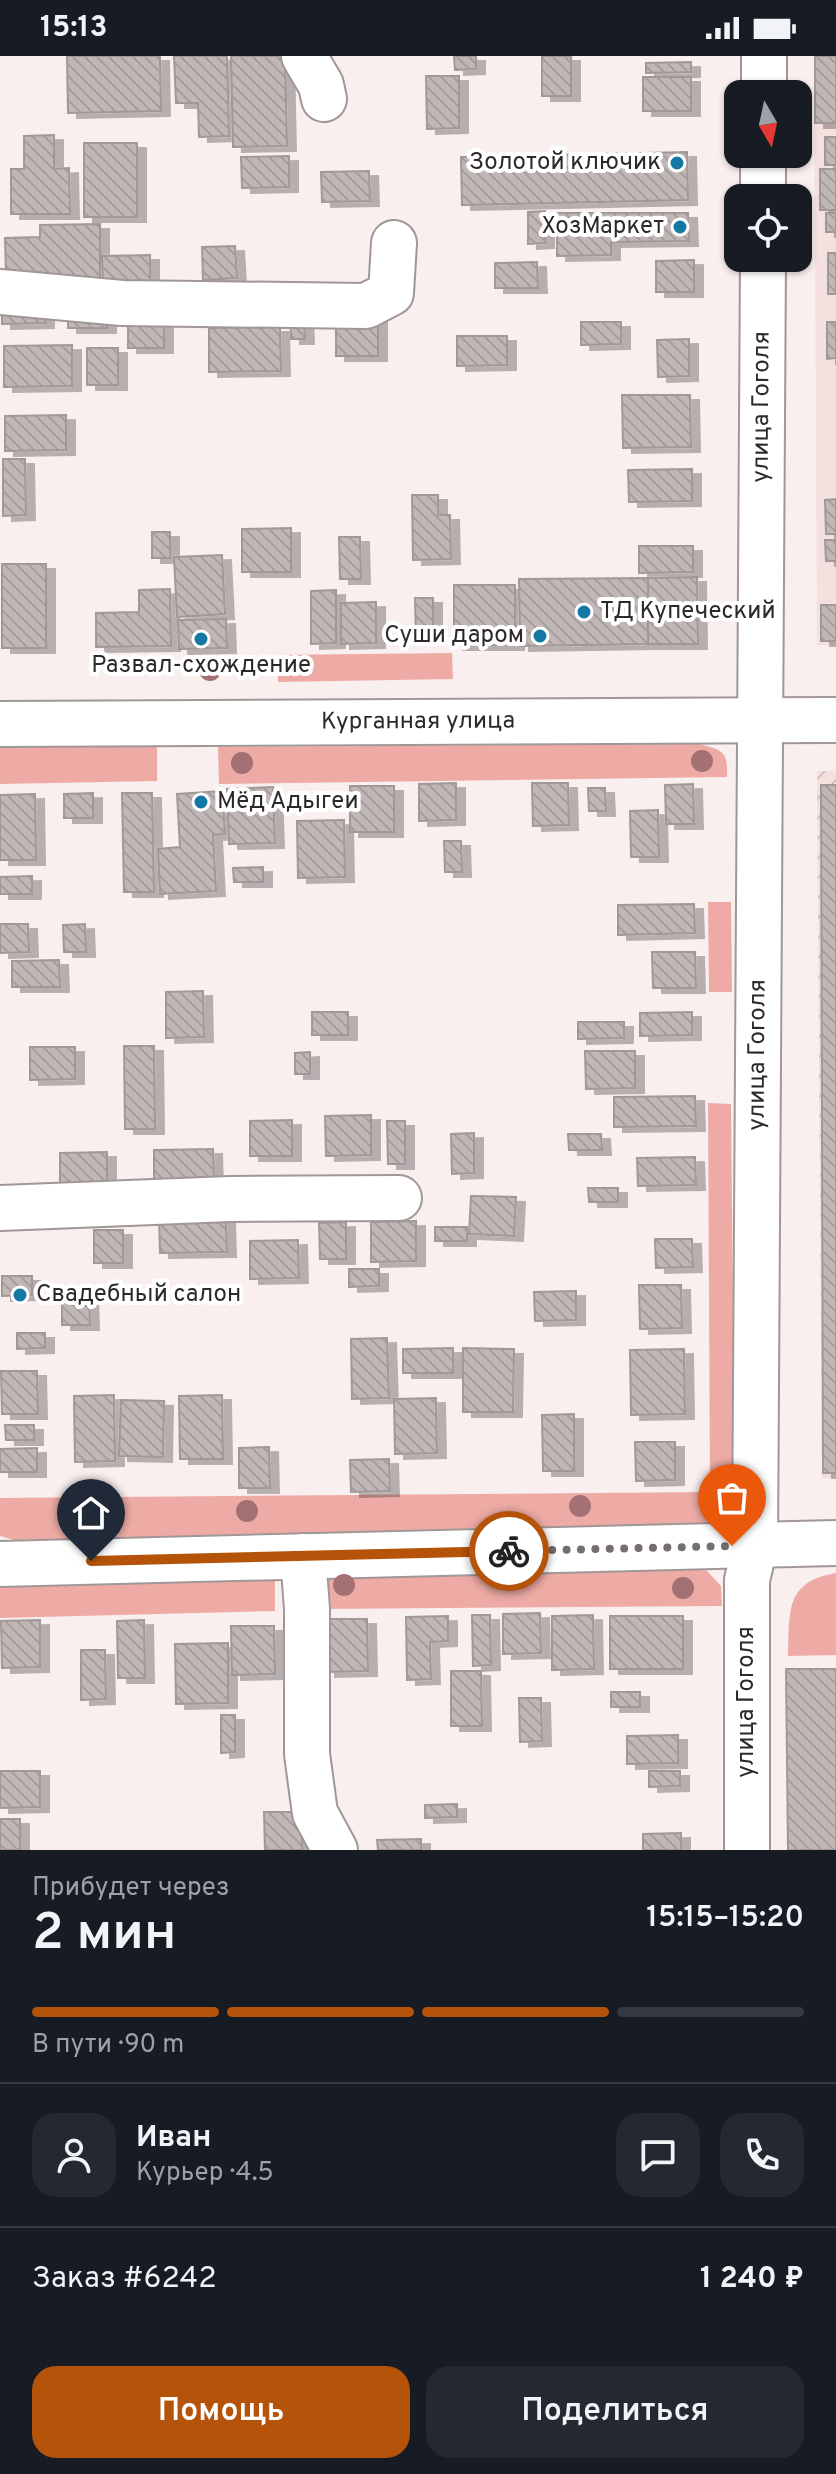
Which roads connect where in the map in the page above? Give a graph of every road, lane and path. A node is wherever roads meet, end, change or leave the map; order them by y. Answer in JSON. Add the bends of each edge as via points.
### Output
{"nodes":[{"id":1,"x":304,"y":56,"type":"edge"},
{"id":2,"x":764,"y":56,"type":"edge"},
{"id":3,"x":764,"y":80,"type":"edge"},
{"id":4,"x":324,"y":99,"type":"dead end"},
{"id":5,"x":394,"y":243,"type":"dead end"},
{"id":6,"x":763,"y":272,"type":"edge"},
{"id":7,"x":0,"y":292,"type":"edge"},
{"id":8,"x":836,"y":720,"type":"edge"},
{"id":9,"x":759,"y":721,"type":"junction"},
{"id":10,"x":0,"y":724,"type":"edge"},
{"id":11,"x":399,"y":1198,"type":"dead end"},
{"id":12,"x":0,"y":1208,"type":"edge"},
{"id":13,"x":836,"y":1543,"type":"edge"},
{"id":14,"x":755,"y":1546,"type":"junction"},
{"id":15,"x":303,"y":1556,"type":"junction"},
{"id":16,"x":0,"y":1564,"type":"edge"},
{"id":17,"x":335,"y":1850,"type":"edge"},
{"id":18,"x":747,"y":1850,"type":"edge"}],
"edges":[{"from":1,"to":4,"type":"street"},
{"from":2,"to":3,"type":"street"},
{"from":5,"to":7,"type":"street","via":[[391,293],[366,306],[122,303]]},
{"from":6,"to":9,"type":"street","name":"улица Гоголя"},
{"from":8,"to":9,"type":"street","name":"Курганная улица"},
{"from":9,"to":10,"type":"street","name":"Курганная улица"},
{"from":9,"to":14,"type":"street","name":"улица Гоголя"},
{"from":11,"to":12,"type":"street"},
{"from":13,"to":14,"type":"street"},
{"from":14,"to":15,"type":"street"},
{"from":14,"to":18,"type":"street","name":"улица Гоголя","via":[[747,1580]]},
{"from":15,"to":16,"type":"street"},
{"from":15,"to":17,"type":"street","via":[[307,1754],[315,1813]]}]}
